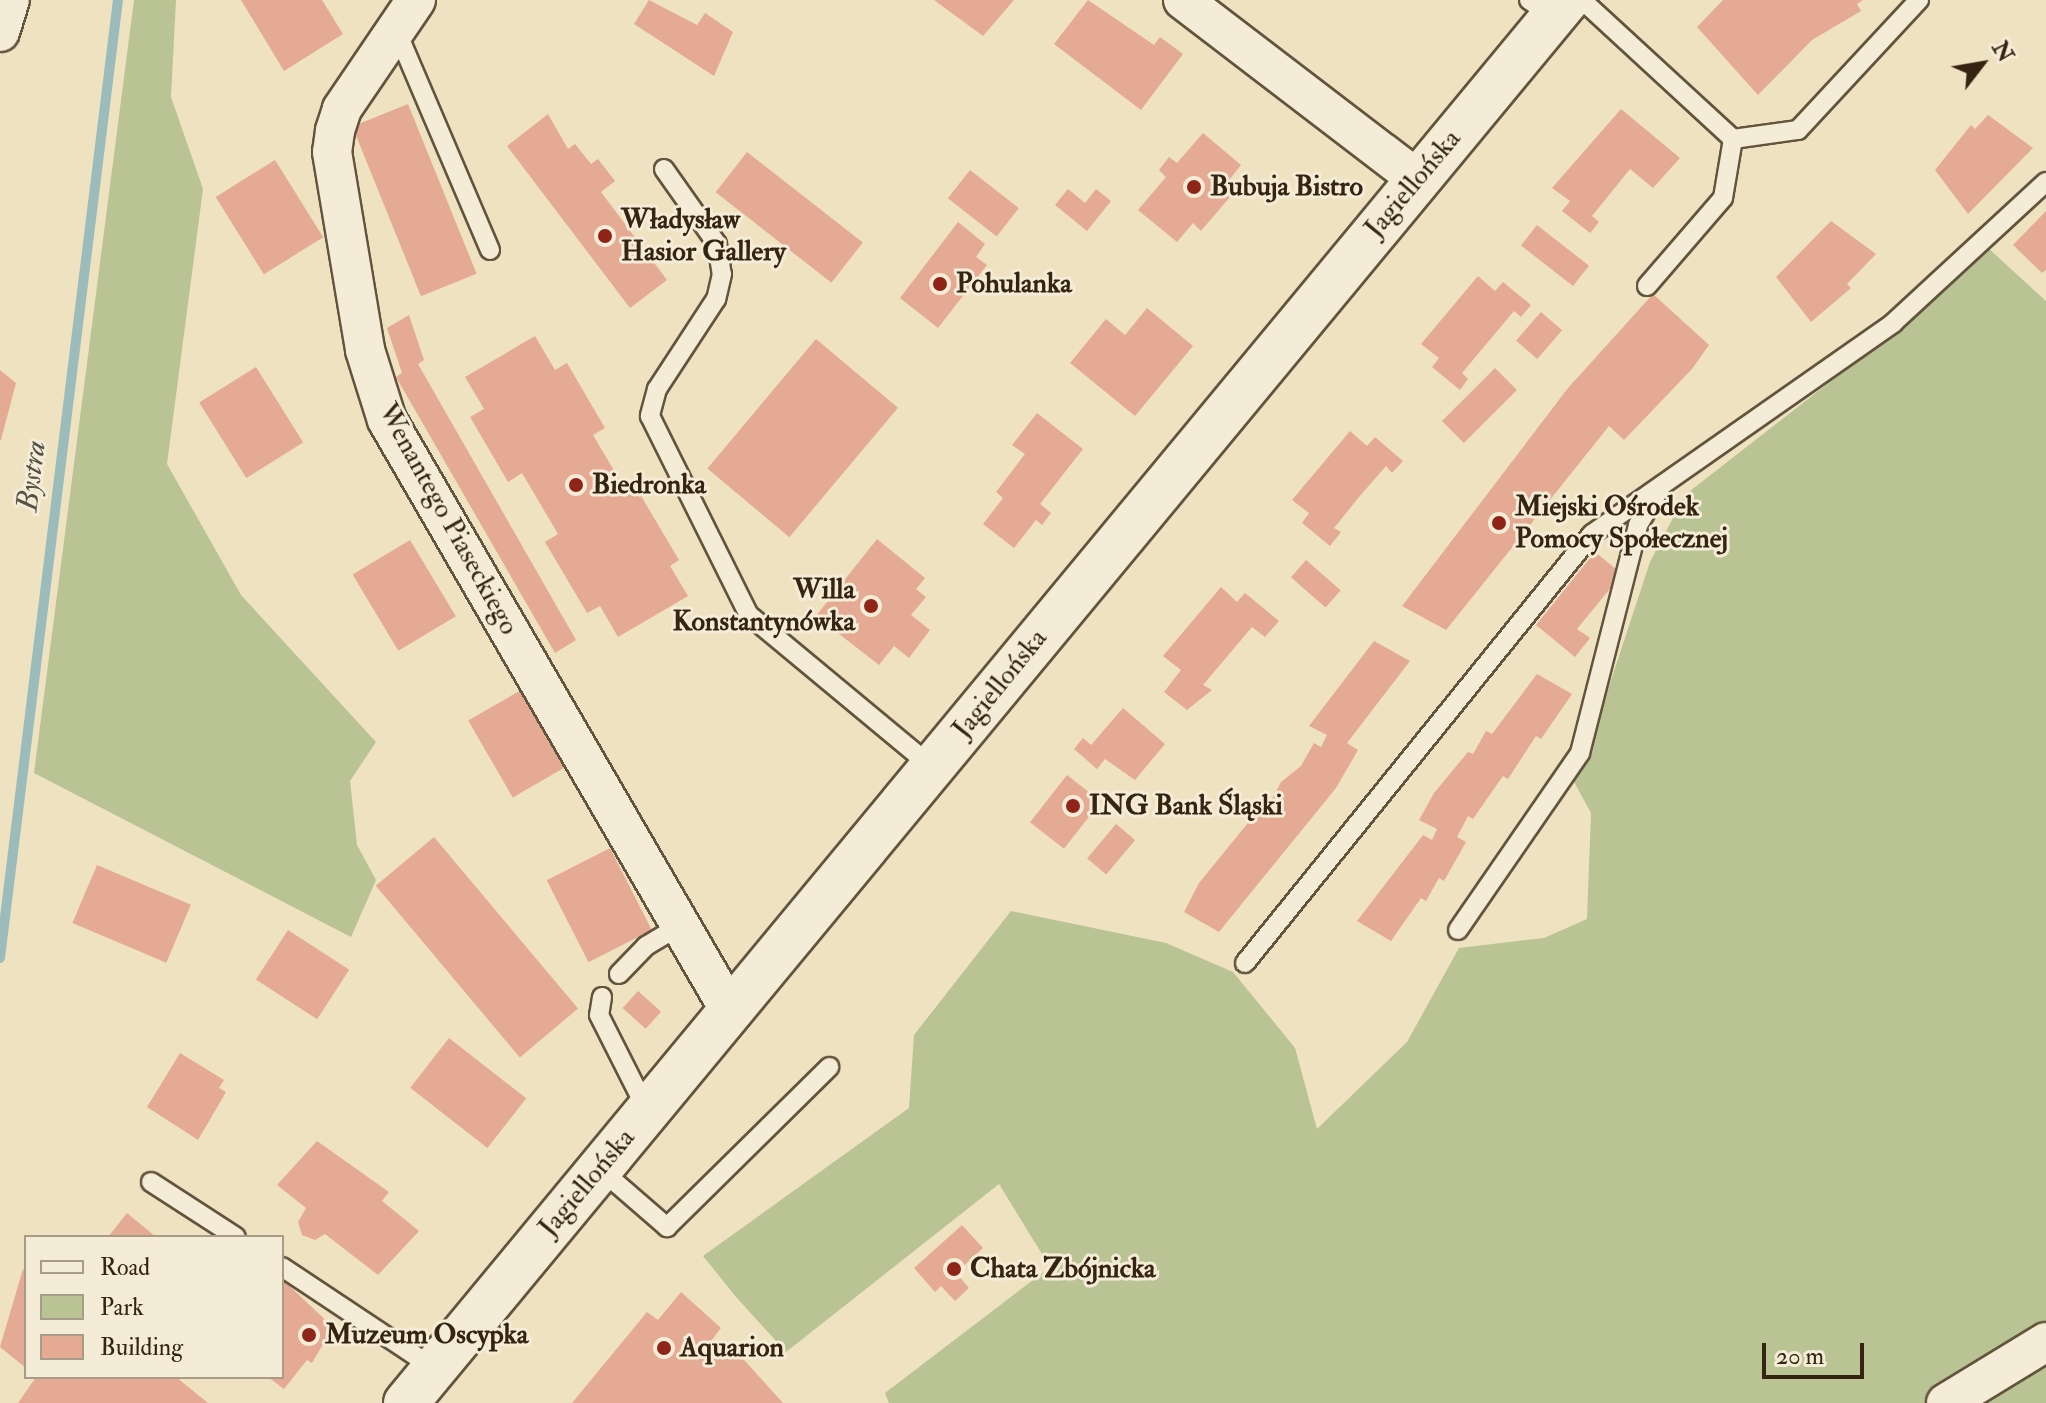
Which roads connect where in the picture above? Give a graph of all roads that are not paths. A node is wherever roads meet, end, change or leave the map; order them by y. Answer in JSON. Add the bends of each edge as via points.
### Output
{"nodes":[{"id":1,"x":416,"y":0,"type":"edge"},
{"id":2,"x":1183,"y":0,"type":"edge"},
{"id":3,"x":1919,"y":0,"type":"edge"},
{"id":4,"x":1558,"y":4,"type":"edge"},
{"id":5,"x":397,"y":32,"type":"junction"},
{"id":6,"x":1733,"y":139,"type":"junction"},
{"id":7,"x":664,"y":169,"type":"dead end"},
{"id":8,"x":1417,"y":179,"type":"junction"},
{"id":9,"x":2046,"y":182,"type":"edge"},
{"id":10,"x":490,"y":250,"type":"dead end"},
{"id":11,"x":1647,"y":286,"type":"dead end"},
{"id":12,"x":1664,"y":483,"type":"junction"},
{"id":13,"x":932,"y":767,"type":"junction"},
{"id":14,"x":678,"y":927,"type":"junction"},
{"id":15,"x":1458,"y":930,"type":"dead end"},
{"id":16,"x":1245,"y":963,"type":"dead end"},
{"id":17,"x":619,"y":974,"type":"dead end"},
{"id":18,"x":602,"y":997,"type":"dead end"},
{"id":19,"x":729,"y":1009,"type":"junction"},
{"id":20,"x":829,"y":1067,"type":"dead end"},
{"id":21,"x":647,"y":1110,"type":"junction"},
{"id":22,"x":600,"y":1169,"type":"junction"},
{"id":23,"x":151,"y":1182,"type":"dead end"},
{"id":24,"x":233,"y":1235,"type":"edge"},
{"id":25,"x":284,"y":1268,"type":"edge"},
{"id":26,"x":2046,"y":1342,"type":"edge"},
{"id":27,"x":434,"y":1368,"type":"junction"},
{"id":28,"x":406,"y":1403,"type":"edge"},
{"id":29,"x":1946,"y":1403,"type":"edge"}],
"edges":[{"from":1,"to":5,"type":"street","name":"Wenantego Piaseckiego"},
{"from":2,"to":8,"type":"street"},
{"from":3,"to":6,"type":"lane","via":[[1798,130]]},
{"from":4,"to":6,"type":"lane","via":[[1615,24]]},
{"from":4,"to":8,"type":"street","name":"Jagiellońska"},
{"from":5,"to":10,"type":"lane"},
{"from":5,"to":14,"type":"street","name":"Wenantego Piaseckiego","via":[[342,109],[332,152],[365,350],[387,420]]},
{"from":6,"to":11,"type":"lane","via":[[1723,198]]},
{"from":7,"to":13,"type":"lane","via":[[717,244],[722,274],[716,299],[657,389],[650,416],[749,615]]},
{"from":8,"to":13,"type":"street","name":"Jagiellońska"},
{"from":9,"to":12,"type":"lane","via":[[1893,323]]},
{"from":12,"to":15,"type":"lane","via":[[1638,525],[1580,753]]},
{"from":12,"to":16,"type":"lane","via":[[1592,534]]},
{"from":13,"to":19,"type":"street","name":"Jagiellońska"},
{"from":14,"to":17,"type":"lane","via":[[646,946]]},
{"from":14,"to":19,"type":"street","name":"Wenantego Piaseckiego"},
{"from":18,"to":21,"type":"lane","via":[[599,1015]]},
{"from":19,"to":21,"type":"street","name":"Jagiellońska"},
{"from":20,"to":22,"type":"lane","via":[[667,1227]]},
{"from":21,"to":22,"type":"street","name":"Jagiellońska"},
{"from":22,"to":27,"type":"street","name":"Jagiellońska"},
{"from":23,"to":24,"type":"lane"},
{"from":25,"to":27,"type":"lane"},
{"from":26,"to":29,"type":"street"},
{"from":27,"to":28,"type":"street","name":"Jagiellońska"}]}
